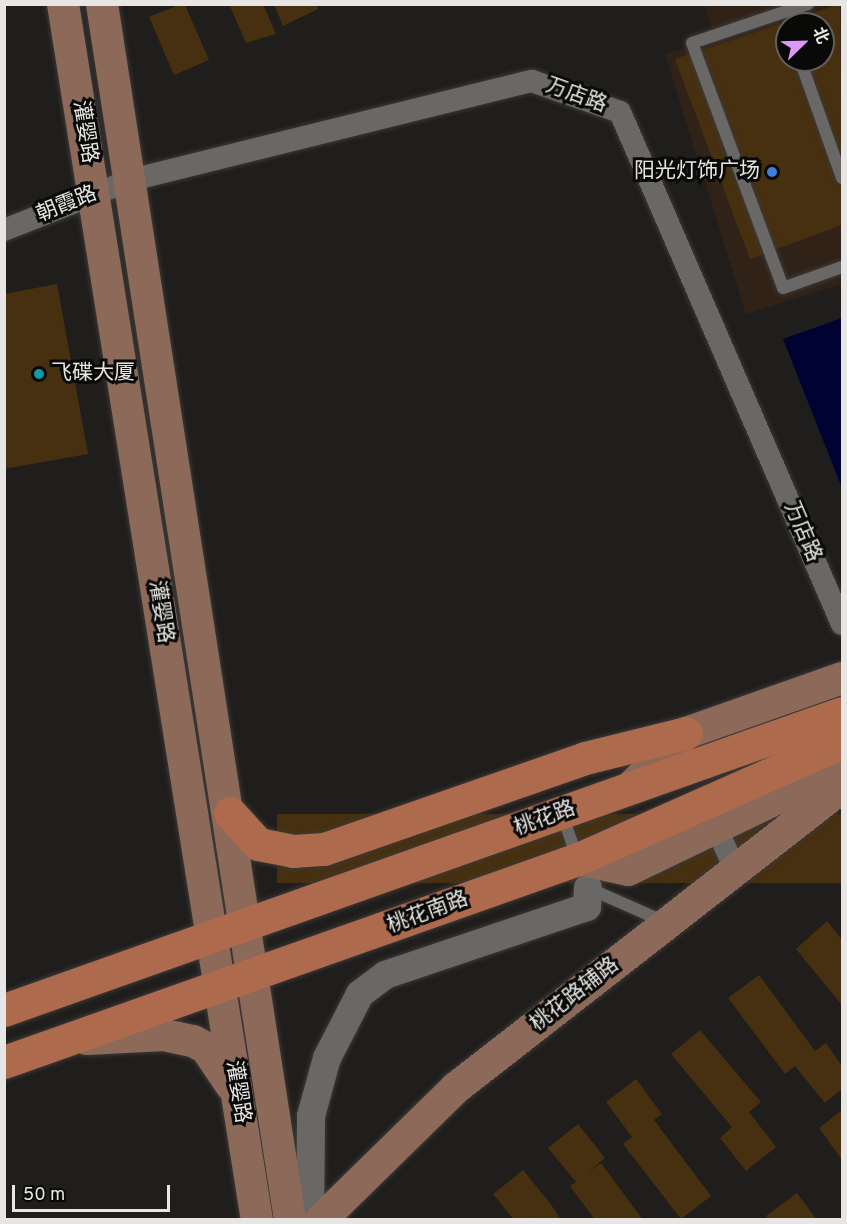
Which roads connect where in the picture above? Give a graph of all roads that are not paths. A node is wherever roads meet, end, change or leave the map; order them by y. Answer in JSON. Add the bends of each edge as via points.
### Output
{"nodes":[{"id":1,"x":63,"y":4,"type":"edge"},
{"id":2,"x":102,"y":4,"type":"edge"},
{"id":3,"x":808,"y":4,"type":"edge"},
{"id":4,"x":795,"y":12,"type":"edge"},
{"id":5,"x":775,"y":21,"type":"edge"},
{"id":6,"x":804,"y":72,"type":"edge"},
{"id":7,"x":843,"y":178,"type":"edge"},
{"id":8,"x":130,"y":180,"type":"junction"},
{"id":9,"x":94,"y":194,"type":"junction"},
{"id":10,"x":4,"y":230,"type":"edge"},
{"id":11,"x":843,"y":267,"type":"edge"},
{"id":12,"x":843,"y":624,"type":"edge"},
{"id":13,"x":843,"y":678,"type":"edge"},
{"id":14,"x":843,"y":713,"type":"edge"},
{"id":15,"x":687,"y":733,"type":"junction"},
{"id":16,"x":843,"y":742,"type":"edge"},
{"id":17,"x":843,"y":767,"type":"edge"},
{"id":18,"x":843,"y":787,"type":"edge"},
{"id":19,"x":629,"y":789,"type":"junction"},
{"id":20,"x":230,"y":813,"type":"junction"},
{"id":21,"x":562,"y":813,"type":"junction"},
{"id":22,"x":716,"y":828,"type":"junction"},
{"id":23,"x":735,"y":869,"type":"junction"},
{"id":24,"x":583,"y":873,"type":"junction"},
{"id":25,"x":666,"y":923,"type":"junction"},
{"id":26,"x":247,"y":926,"type":"junction"},
{"id":27,"x":212,"y":937,"type":"junction"},
{"id":28,"x":254,"y":975,"type":"junction"},
{"id":29,"x":220,"y":987,"type":"junction"},
{"id":30,"x":4,"y":1010,"type":"edge"},
{"id":31,"x":60,"y":1042,"type":"junction"},
{"id":32,"x":4,"y":1062,"type":"edge"},
{"id":33,"x":237,"y":1093,"type":"junction"},
{"id":34,"x":257,"y":1220,"type":"edge"},
{"id":35,"x":290,"y":1220,"type":"edge"},
{"id":36,"x":310,"y":1220,"type":"edge"},
{"id":37,"x":321,"y":1220,"type":"edge"}],
"edges":[{"from":1,"to":9,"type":"main road","name":"灌婴路"},
{"from":2,"to":8,"type":"main road","name":"灌婴路"},
{"from":3,"to":4,"type":"lane"},
{"from":5,"to":11,"type":"lane","via":[[692,44],[783,288]]},
{"from":6,"to":7,"type":"lane"},
{"from":8,"to":9,"type":"street","name":"朝霞路"},
{"from":8,"to":12,"type":"street","name":"万店路","via":[[532,81],[620,112]]},
{"from":8,"to":20,"type":"main road","name":"灌婴路"},
{"from":9,"to":10,"type":"street","name":"朝霞路"},
{"from":9,"to":27,"type":"main road","name":"灌婴路"},
{"from":13,"to":15,"type":"main road"},
{"from":14,"to":19,"type":"main road","name":"桃花路"},
{"from":15,"to":19,"type":"main road"},
{"from":15,"to":20,"type":"main road","via":[[585,758],[324,849],[293,851],[258,844]]},
{"from":16,"to":24,"type":"main road","name":"桃花南路"},
{"from":17,"to":22,"type":"main road"},
{"from":18,"to":23,"type":"main road","name":"桃花路辅路"},
{"from":19,"to":21,"type":"main road","name":"桃花路"},
{"from":20,"to":26,"type":"main road","name":"灌婴路"},
{"from":21,"to":24,"type":"lane"},
{"from":21,"to":26,"type":"main road","name":"桃花路"},
{"from":22,"to":23,"type":"street"},
{"from":22,"to":24,"type":"main road","via":[[628,870]]},
{"from":23,"to":25,"type":"main road","name":"桃花路辅路"},
{"from":24,"to":25,"type":"lane"},
{"from":24,"to":28,"type":"main road","name":"桃花南路"},
{"from":24,"to":36,"type":"street","via":[[586,907],[385,975],[360,994],[327,1058],[311,1116]]},
{"from":25,"to":37,"type":"main road","name":"桃花路辅路","via":[[457,1088]]},
{"from":26,"to":27,"type":"main road"},
{"from":26,"to":28,"type":"main road","name":"灌婴路"},
{"from":27,"to":29,"type":"main road","name":"灌婴路"},
{"from":27,"to":30,"type":"main road"},
{"from":28,"to":29,"type":"main road","name":"桃花南路"},
{"from":28,"to":35,"type":"main road","name":"灌婴路"},
{"from":29,"to":31,"type":"main road","name":"桃花南路"},
{"from":29,"to":33,"type":"main road","name":"灌婴路"},
{"from":31,"to":32,"type":"main road","name":"桃花南路"},
{"from":31,"to":33,"type":"main road","via":[[134,1034],[193,1041],[206,1048]]},
{"from":33,"to":34,"type":"main road","name":"灌婴路"}]}
